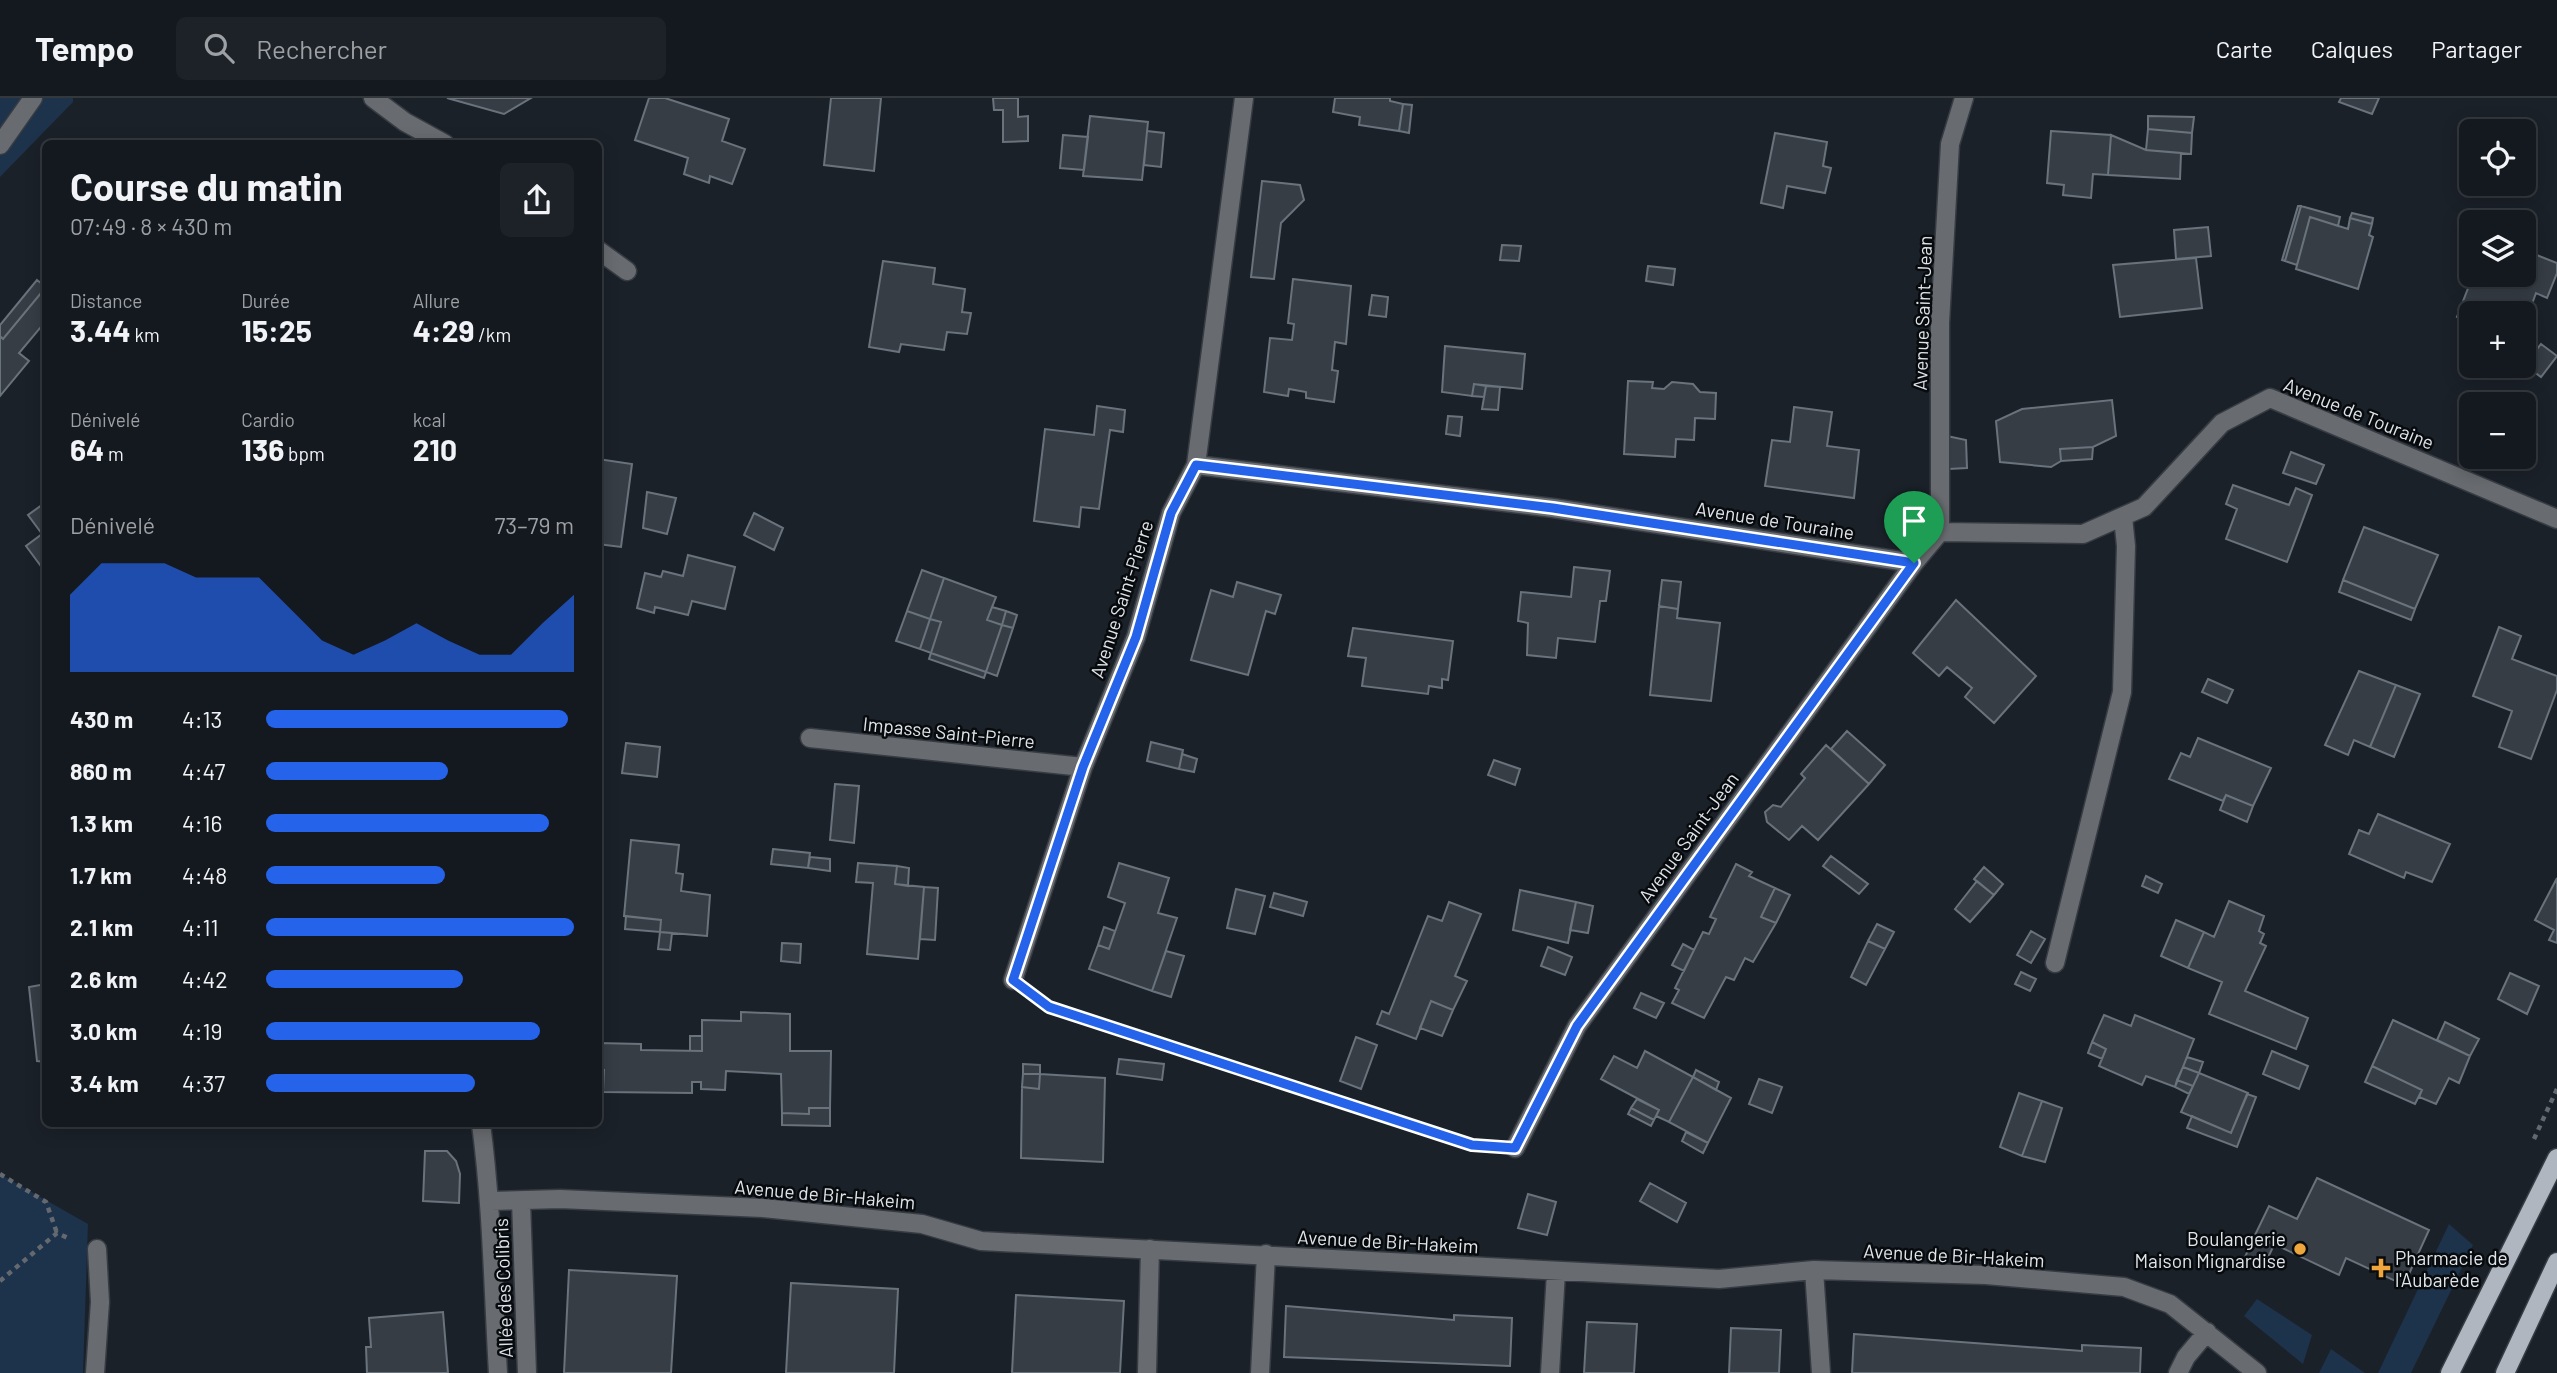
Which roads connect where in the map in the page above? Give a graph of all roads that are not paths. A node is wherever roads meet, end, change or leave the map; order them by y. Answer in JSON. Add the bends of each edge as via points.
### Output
{"nodes":[{"id":1,"x":33,"y":98,"type":"edge"},
{"id":2,"x":373,"y":98,"type":"edge"},
{"id":3,"x":1244,"y":98,"type":"edge"},
{"id":4,"x":1964,"y":98,"type":"edge"},
{"id":5,"x":438,"y":140,"type":"edge"},
{"id":6,"x":0,"y":145,"type":"edge"},
{"id":7,"x":602,"y":253,"type":"edge"},
{"id":8,"x":627,"y":271,"type":"dead end"},
{"id":9,"x":1196,"y":465,"type":"junction"},
{"id":10,"x":2123,"y":517,"type":"junction"},
{"id":11,"x":2557,"y":519,"type":"edge"},
{"id":12,"x":1940,"y":532,"type":"junction"},
{"id":13,"x":1914,"y":563,"type":"junction"},
{"id":14,"x":810,"y":738,"type":"dead end"},
{"id":15,"x":1083,"y":767,"type":"junction"},
{"id":16,"x":2054,"y":962,"type":"dead end"},
{"id":17,"x":1013,"y":980,"type":"road end"},
{"id":18,"x":481,"y":1127,"type":"edge"},
{"id":19,"x":1515,"y":1148,"type":"road end"},
{"id":20,"x":2557,"y":1158,"type":"edge"},
{"id":21,"x":521,"y":1200,"type":"junction"},
{"id":22,"x":491,"y":1201,"type":"junction"},
{"id":23,"x":97,"y":1249,"type":"road end"},
{"id":24,"x":1150,"y":1249,"type":"junction"},
{"id":25,"x":1266,"y":1255,"type":"junction"},
{"id":26,"x":2557,"y":1262,"type":"edge"},
{"id":27,"x":1815,"y":1270,"type":"junction"},
{"id":28,"x":1556,"y":1272,"type":"junction"},
{"id":29,"x":2207,"y":1332,"type":"junction"},
{"id":30,"x":95,"y":1373,"type":"edge"},
{"id":31,"x":498,"y":1373,"type":"edge"},
{"id":32,"x":527,"y":1373,"type":"edge"},
{"id":33,"x":1147,"y":1373,"type":"edge"},
{"id":34,"x":1260,"y":1373,"type":"edge"},
{"id":35,"x":1550,"y":1373,"type":"edge"},
{"id":36,"x":1821,"y":1373,"type":"edge"},
{"id":37,"x":2178,"y":1373,"type":"edge"},
{"id":38,"x":2257,"y":1373,"type":"edge"},
{"id":39,"x":2449,"y":1373,"type":"edge"},
{"id":40,"x":2505,"y":1373,"type":"edge"}],
"edges":[{"from":1,"to":6,"type":"street"},
{"from":2,"to":5,"type":"street"},
{"from":3,"to":9,"type":"street","name":"Avenue Saint-Pierre"},
{"from":4,"to":12,"type":"street","name":"Avenue Saint-Jean","via":[[1950,144],[1942,281]]},
{"from":7,"to":8,"type":"street"},
{"from":9,"to":13,"type":"street","name":"Avenue de Touraine","via":[[1553,508]]},
{"from":9,"to":15,"type":"street","name":"Avenue Saint-Pierre","via":[[1171,513],[1136,637]]},
{"from":10,"to":11,"type":"street","name":"Avenue de Touraine","via":[[2144,508],[2222,423],[2270,398]]},
{"from":10,"to":12,"type":"street","name":"Avenue de Touraine","via":[[2083,534]]},
{"from":10,"to":16,"type":"street","via":[[2122,692]]},
{"from":12,"to":13,"type":"street"},
{"from":13,"to":19,"type":"street","name":"Avenue Saint-Jean","via":[[1577,1026]]},
{"from":14,"to":15,"type":"street","name":"Impasse Saint-Pierre"},
{"from":15,"to":17,"type":"street","name":"Avenue Saint-Pierre"},
{"from":18,"to":22,"type":"street"},
{"from":20,"to":39,"type":"main road"},
{"from":21,"to":22,"type":"street","name":"Avenue de Bir-Hakeim"},
{"from":21,"to":24,"type":"street","name":"Avenue de Bir-Hakeim","via":[[763,1208],[922,1224],[981,1241]]},
{"from":21,"to":32,"type":"street","name":"Allée des Colibris"},
{"from":22,"to":31,"type":"street"},
{"from":23,"to":30,"type":"street","via":[[100,1303]]},
{"from":24,"to":25,"type":"street","name":"Avenue de Bir-Hakeim"},
{"from":24,"to":33,"type":"street"},
{"from":25,"to":28,"type":"street","name":"Avenue de Bir-Hakeim"},
{"from":25,"to":34,"type":"street"},
{"from":26,"to":40,"type":"main road"},
{"from":27,"to":28,"type":"street","name":"Avenue de Bir-Hakeim","via":[[1719,1279]]},
{"from":27,"to":29,"type":"street","name":"Avenue de Bir-Hakeim","via":[[1986,1275],[2124,1287],[2170,1304]]},
{"from":27,"to":36,"type":"street"},
{"from":28,"to":35,"type":"street"},
{"from":29,"to":37,"type":"street"},
{"from":29,"to":38,"type":"street","name":"Avenue de Bir-Hakeim"}]}
